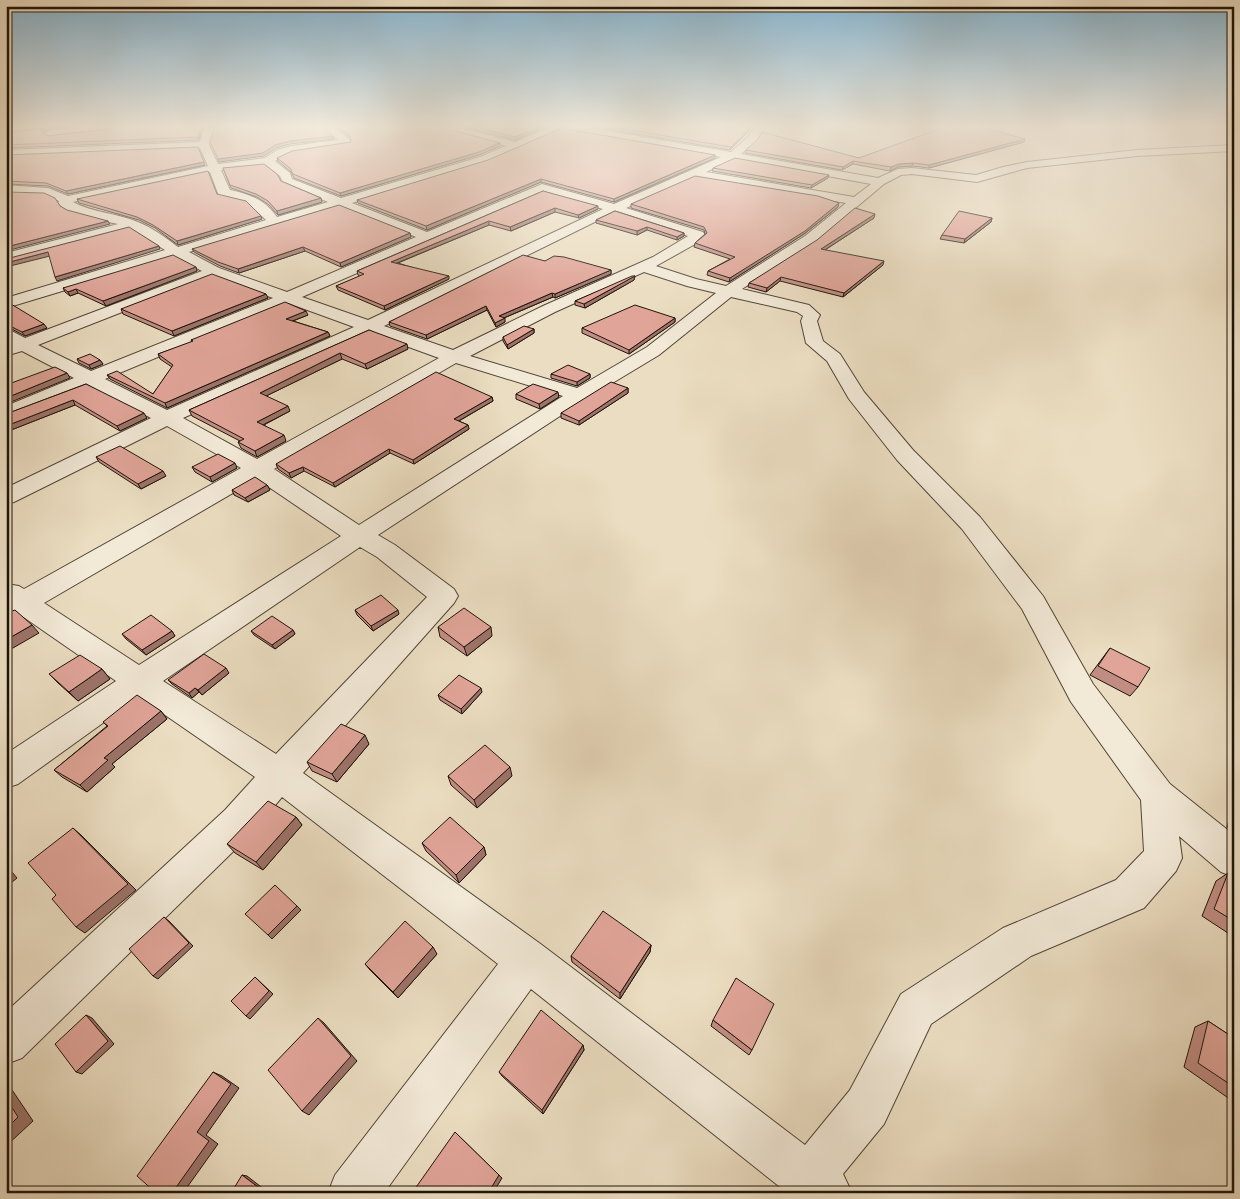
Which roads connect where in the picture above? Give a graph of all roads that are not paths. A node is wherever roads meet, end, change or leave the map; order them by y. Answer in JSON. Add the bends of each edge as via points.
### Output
{"nodes":[{"id":1,"x":150,"y":182,"type":"edge"},
{"id":2,"x":220,"y":182,"type":"edge"},
{"id":3,"x":290,"y":182,"type":"edge"},
{"id":4,"x":407,"y":182,"type":"edge"},
{"id":5,"x":674,"y":182,"type":"edge"},
{"id":6,"x":746,"y":182,"type":"edge"},
{"id":7,"x":880,"y":182,"type":"edge"},
{"id":8,"x":6,"y":189,"type":"edge"},
{"id":9,"x":68,"y":200,"type":"junction"},
{"id":10,"x":856,"y":201,"type":"junction"},
{"id":11,"x":340,"y":202,"type":"junction"},
{"id":12,"x":612,"y":209,"type":"junction"},
{"id":13,"x":274,"y":223,"type":"junction"},
{"id":14,"x":132,"y":224,"type":"junction"},
{"id":15,"x":427,"y":237,"type":"junction"},
{"id":16,"x":177,"y":252,"type":"junction"},
{"id":17,"x":6,"y":258,"type":"edge"},
{"id":18,"x":644,"y":267,"type":"junction"},
{"id":19,"x":214,"y":271,"type":"junction"},
{"id":20,"x":730,"y":290,"type":"junction"},
{"id":21,"x":286,"y":298,"type":"junction"},
{"id":22,"x":6,"y":303,"type":"edge"},
{"id":23,"x":370,"y":326,"type":"junction"},
{"id":24,"x":12,"y":343,"type":"edge"},
{"id":25,"x":454,"y":357,"type":"junction"},
{"id":26,"x":90,"y":378,"type":"junction"},
{"id":27,"x":579,"y":395,"type":"junction"},
{"id":28,"x":6,"y":412,"type":"edge"},
{"id":29,"x":167,"y":418,"type":"junction"},
{"id":30,"x":258,"y":469,"type":"junction"},
{"id":31,"x":6,"y":497,"type":"edge"},
{"id":32,"x":359,"y":536,"type":"junction"},
{"id":33,"x":12,"y":602,"type":"edge"},
{"id":34,"x":139,"y":682,"type":"junction"},
{"id":35,"x":6,"y":773,"type":"edge"},
{"id":36,"x":279,"y":775,"type":"junction"},
{"id":37,"x":1158,"y":795,"type":"junction"},
{"id":38,"x":1234,"y":859,"type":"edge"},
{"id":39,"x":527,"y":960,"type":"junction"},
{"id":40,"x":6,"y":1042,"type":"edge"},
{"id":41,"x":813,"y":1188,"type":"edge"},
{"id":42,"x":353,"y":1193,"type":"edge"}],
"edges":[{"from":1,"to":9,"type":"street"},
{"from":2,"to":13,"type":"street","via":[[223,193],[249,197]]},
{"from":3,"to":11,"type":"street"},
{"from":4,"to":11,"type":"street"},
{"from":5,"to":12,"type":"street"},
{"from":6,"to":10,"type":"street"},
{"from":7,"to":10,"type":"street"},
{"from":8,"to":9,"type":"street","via":[[48,192]]},
{"from":9,"to":14,"type":"street","via":[[64,203],[78,210]]},
{"from":10,"to":20,"type":"street","via":[[810,239]]},
{"from":11,"to":13,"type":"street"},
{"from":11,"to":15,"type":"street"},
{"from":12,"to":15,"type":"street","via":[[542,188]]},
{"from":12,"to":18,"type":"street","via":[[698,235]]},
{"from":12,"to":23,"type":"street"},
{"from":13,"to":16,"type":"street"},
{"from":14,"to":16,"type":"street","via":[[150,232]]},
{"from":14,"to":17,"type":"street"},
{"from":15,"to":21,"type":"street"},
{"from":16,"to":19,"type":"street"},
{"from":16,"to":22,"type":"street"},
{"from":18,"to":20,"type":"street","via":[[692,283]]},
{"from":18,"to":25,"type":"street","via":[[548,309]]},
{"from":19,"to":21,"type":"street"},
{"from":19,"to":24,"type":"street"},
{"from":20,"to":27,"type":"street","via":[[653,351]]},
{"from":20,"to":37,"type":"street","via":[[803,308],[812,315],[809,322],[815,343],[834,358],[856,395],[905,455],[971,523],[1033,603],[1082,693]]},
{"from":21,"to":23,"type":"street"},
{"from":21,"to":26,"type":"street"},
{"from":23,"to":25,"type":"street"},
{"from":23,"to":29,"type":"street"},
{"from":24,"to":26,"type":"street"},
{"from":25,"to":27,"type":"street"},
{"from":25,"to":30,"type":"street"},
{"from":26,"to":28,"type":"street"},
{"from":26,"to":29,"type":"street"},
{"from":27,"to":32,"type":"street"},
{"from":29,"to":30,"type":"street"},
{"from":29,"to":31,"type":"street"},
{"from":30,"to":32,"type":"street"},
{"from":30,"to":33,"type":"street"},
{"from":32,"to":34,"type":"street"},
{"from":32,"to":36,"type":"street","via":[[386,551],[444,596]]},
{"from":33,"to":34,"type":"street"},
{"from":34,"to":35,"type":"street"},
{"from":34,"to":36,"type":"street"},
{"from":36,"to":39,"type":"street"},
{"from":36,"to":40,"type":"street","via":[[238,822]]},
{"from":37,"to":38,"type":"street"},
{"from":37,"to":41,"type":"street","via":[[1163,858],[1130,894],[1017,942],[916,1009],[867,1107]]},
{"from":39,"to":41,"type":"street"},
{"from":39,"to":42,"type":"street"}]}
